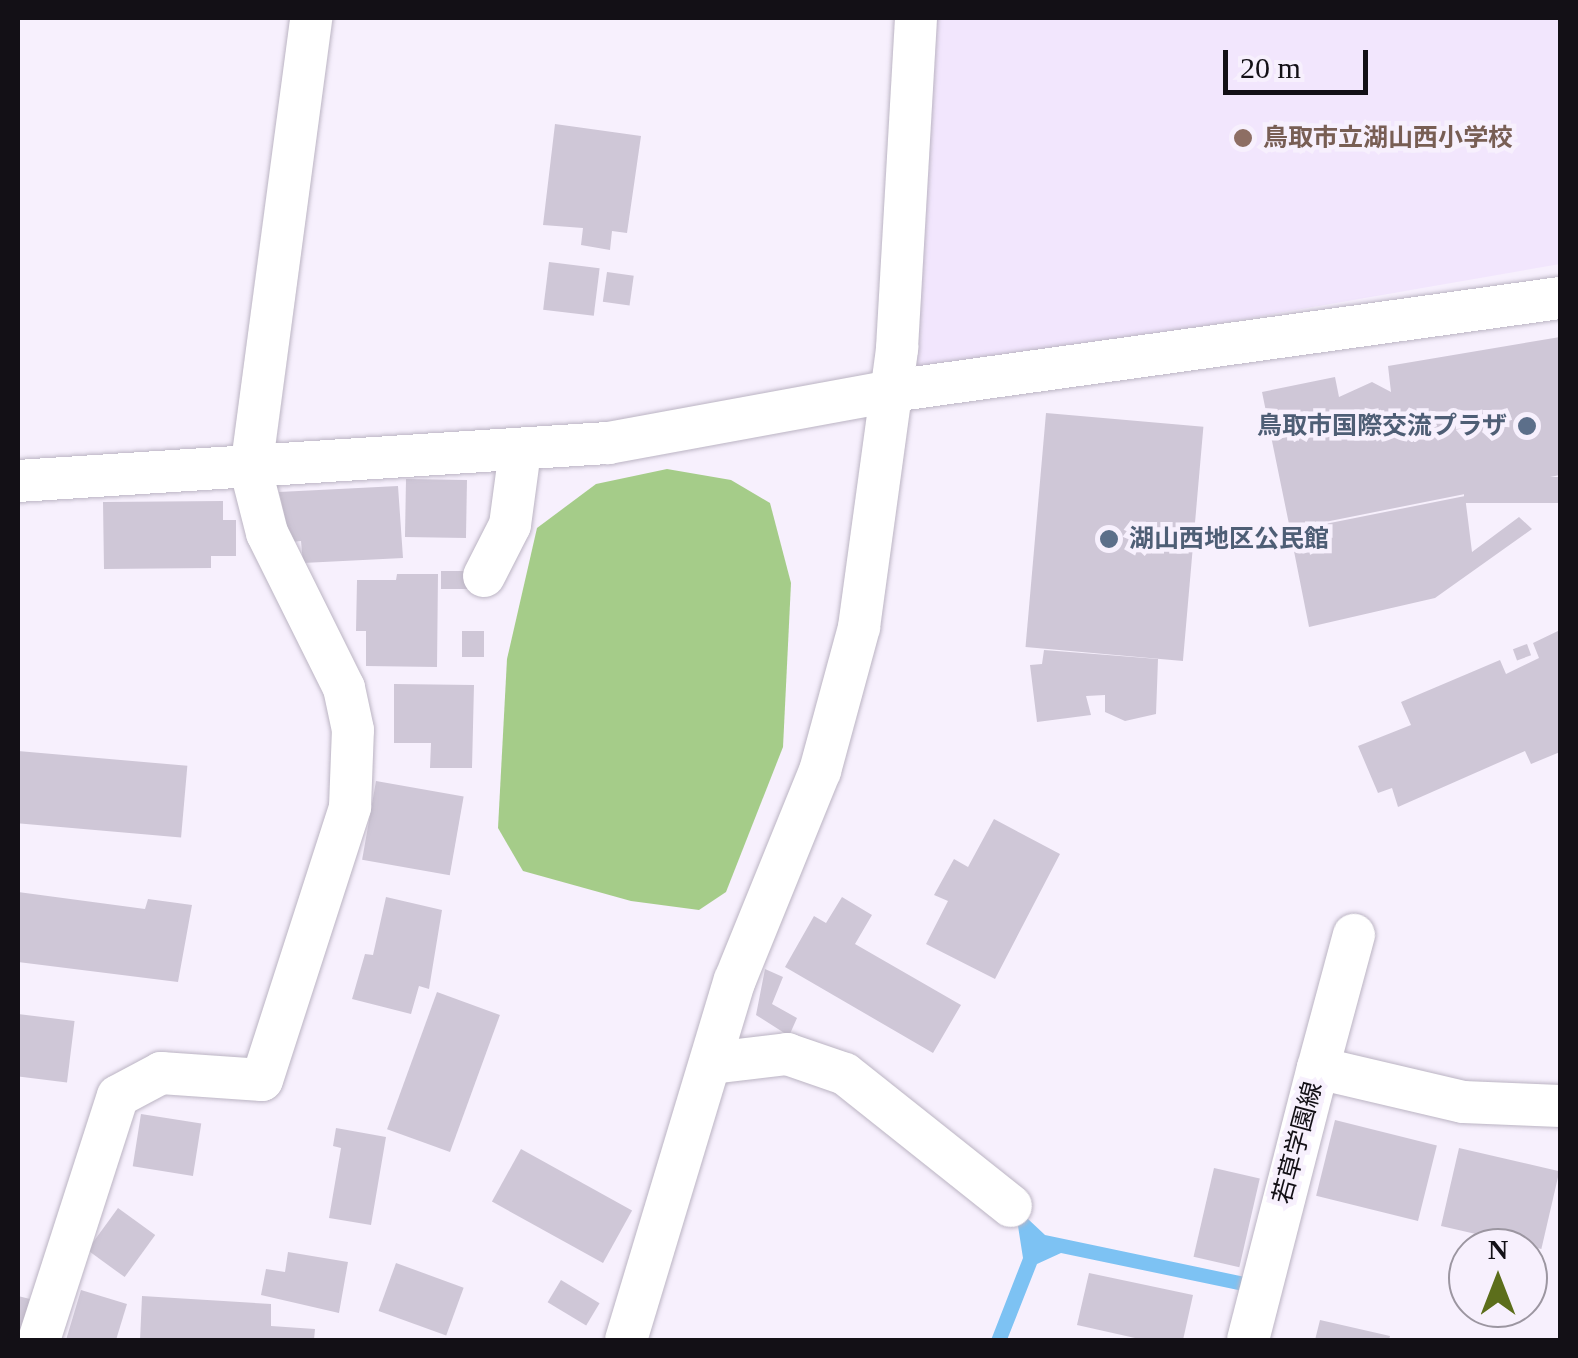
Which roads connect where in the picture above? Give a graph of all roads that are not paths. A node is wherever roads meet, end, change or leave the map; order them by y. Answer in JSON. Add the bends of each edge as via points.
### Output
{"nodes":[{"id":1,"x":311,"y":18,"type":"edge"},
{"id":2,"x":916,"y":18,"type":"edge"},
{"id":3,"x":1560,"y":298,"type":"edge"},
{"id":4,"x":892,"y":391,"type":"junction"},
{"id":5,"x":520,"y":451,"type":"junction"},
{"id":6,"x":251,"y":470,"type":"junction"},
{"id":7,"x":18,"y":481,"type":"edge"},
{"id":8,"x":484,"y":576,"type":"dead end"},
{"id":9,"x":1354,"y":936,"type":"dead end"},
{"id":10,"x":712,"y":1063,"type":"junction"},
{"id":11,"x":1318,"y":1068,"type":"junction"},
{"id":12,"x":1560,"y":1106,"type":"edge"},
{"id":13,"x":1010,"y":1206,"type":"dead end"},
{"id":14,"x":39,"y":1340,"type":"edge"},
{"id":15,"x":626,"y":1340,"type":"edge"},
{"id":16,"x":1248,"y":1340,"type":"edge"}],
"edges":[{"from":1,"to":6,"type":"street"},
{"from":2,"to":4,"type":"street"},
{"from":3,"to":4,"type":"street"},
{"from":4,"to":5,"type":"street","via":[[736,424]]},
{"from":4,"to":10,"type":"street","via":[[860,626],[820,771],[736,980]]},
{"from":5,"to":6,"type":"street"},
{"from":5,"to":8,"type":"street","via":[[510,525]]},
{"from":6,"to":7,"type":"street"},
{"from":6,"to":14,"type":"street","via":[[267,532],[344,688],[353,730],[350,806],[262,1080],[161,1073],[118,1096]]},
{"from":9,"to":11,"type":"street"},
{"from":10,"to":13,"type":"street","via":[[786,1054],[845,1074]]},
{"from":10,"to":15,"type":"street"},
{"from":11,"to":12,"type":"street","name":"若草学園線","via":[[1463,1102]]},
{"from":11,"to":16,"type":"street","name":"若草学園線"}]}
